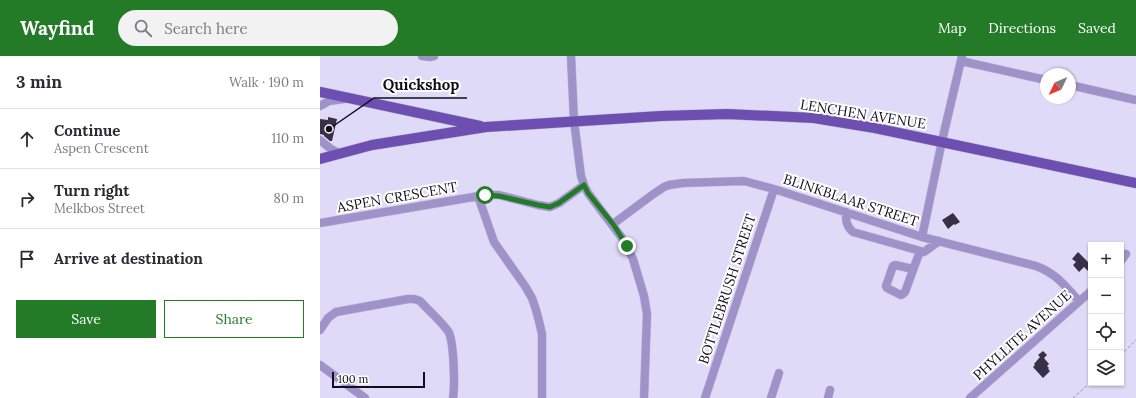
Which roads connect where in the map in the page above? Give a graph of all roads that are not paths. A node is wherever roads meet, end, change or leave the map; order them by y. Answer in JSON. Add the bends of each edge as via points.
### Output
{"nodes":[{"id":1,"x":422,"y":56,"type":"edge"},
{"id":2,"x":434,"y":56,"type":"edge"},
{"id":3,"x":571,"y":56,"type":"edge"},
{"id":4,"x":961,"y":59,"type":"edge"},
{"id":5,"x":1040,"y":79,"type":"edge"},
{"id":6,"x":1076,"y":86,"type":"edge"},
{"id":7,"x":320,"y":92,"type":"edge"},
{"id":8,"x":347,"y":98,"type":"junction"},
{"id":9,"x":1136,"y":100,"type":"edge"},
{"id":10,"x":320,"y":106,"type":"edge"},
{"id":11,"x":574,"y":121,"type":"junction"},
{"id":12,"x":486,"y":128,"type":"junction"},
{"id":13,"x":320,"y":140,"type":"edge"},
{"id":14,"x":942,"y":141,"type":"junction"},
{"id":15,"x":341,"y":154,"type":"junction"},
{"id":16,"x":320,"y":159,"type":"edge"},
{"id":17,"x":1136,"y":183,"type":"edge"},
{"id":18,"x":584,"y":185,"type":"junction"},
{"id":19,"x":774,"y":189,"type":"junction"},
{"id":20,"x":478,"y":196,"type":"junction"},
{"id":21,"x":846,"y":212,"type":"junction"},
{"id":22,"x":320,"y":223,"type":"edge"},
{"id":23,"x":613,"y":224,"type":"junction"},
{"id":24,"x":922,"y":237,"type":"junction"},
{"id":25,"x":939,"y":241,"type":"junction"},
{"id":26,"x":920,"y":251,"type":"junction"},
{"id":27,"x":1126,"y":254,"type":"dead end"},
{"id":28,"x":1124,"y":257,"type":"edge"},
{"id":29,"x":913,"y":269,"type":"dead end"},
{"id":30,"x":1088,"y":294,"type":"edge"},
{"id":31,"x":1079,"y":301,"type":"junction"},
{"id":32,"x":320,"y":330,"type":"edge"},
{"id":33,"x":320,"y":365,"type":"edge"},
{"id":34,"x":780,"y":373,"type":"dead end"},
{"id":35,"x":365,"y":398,"type":"edge"},
{"id":36,"x":453,"y":398,"type":"edge"},
{"id":37,"x":542,"y":398,"type":"edge"},
{"id":38,"x":644,"y":398,"type":"edge"},
{"id":39,"x":705,"y":398,"type":"edge"},
{"id":40,"x":771,"y":398,"type":"edge"},
{"id":41,"x":970,"y":398,"type":"edge"}],
"edges":[{"from":1,"to":2,"type":"street"},
{"from":3,"to":11,"type":"street"},
{"from":4,"to":5,"type":"street"},
{"from":4,"to":14,"type":"street"},
{"from":6,"to":9,"type":"street"},
{"from":7,"to":8,"type":"main road"},
{"from":8,"to":10,"type":"street"},
{"from":8,"to":12,"type":"main road"},
{"from":11,"to":12,"type":"main road","name":"LENCHEN AVENUE"},
{"from":11,"to":14,"type":"main road","name":"LENCHEN AVENUE","via":[[727,114],[814,118]]},
{"from":11,"to":18,"type":"street"},
{"from":12,"to":15,"type":"main road","via":[[372,145]]},
{"from":13,"to":15,"type":"street","via":[[331,150]]},
{"from":14,"to":17,"type":"main road","name":"LENCHEN AVENUE"},
{"from":14,"to":24,"type":"street"},
{"from":15,"to":16,"type":"main road"},
{"from":18,"to":20,"type":"street","name":"ASPEN CRESCENT","via":[[550,207],[499,196]]},
{"from":18,"to":23,"type":"street"},
{"from":19,"to":21,"type":"street","name":"BLINKBLAAR STREET"},
{"from":19,"to":23,"type":"street","name":"BLINKBLAAR STREET","via":[[744,180],[669,185]]},
{"from":19,"to":39,"type":"street","name":"BOTTLEBRUSH STREET"},
{"from":20,"to":22,"type":"street","name":"ASPEN CRESCENT"},
{"from":20,"to":37,"type":"street","name":"ASPEN CRESCENT","via":[[494,242],[532,298],[540,321]]},
{"from":21,"to":24,"type":"street","name":"BLINKBLAAR STREET"},
{"from":21,"to":26,"type":"street","via":[[846,223],[853,232]]},
{"from":23,"to":38,"type":"street","via":[[632,259],[646,303]]},
{"from":24,"to":25,"type":"street","name":"BLINKBLAAR STREET"},
{"from":25,"to":26,"type":"street","via":[[924,252]]},
{"from":25,"to":31,"type":"street","name":"BLINKBLAAR STREET","via":[[1036,266],[1057,278]]},
{"from":26,"to":29,"type":"street"},
{"from":27,"to":28,"type":"street"},
{"from":30,"to":31,"type":"street","name":"PHYLLITE AVENUE"},
{"from":31,"to":41,"type":"street","name":"PHYLLITE AVENUE"},
{"from":32,"to":36,"type":"street","via":[[336,312],[395,301],[420,301],[451,337]]},
{"from":33,"to":35,"type":"street"},
{"from":34,"to":40,"type":"street"}]}
